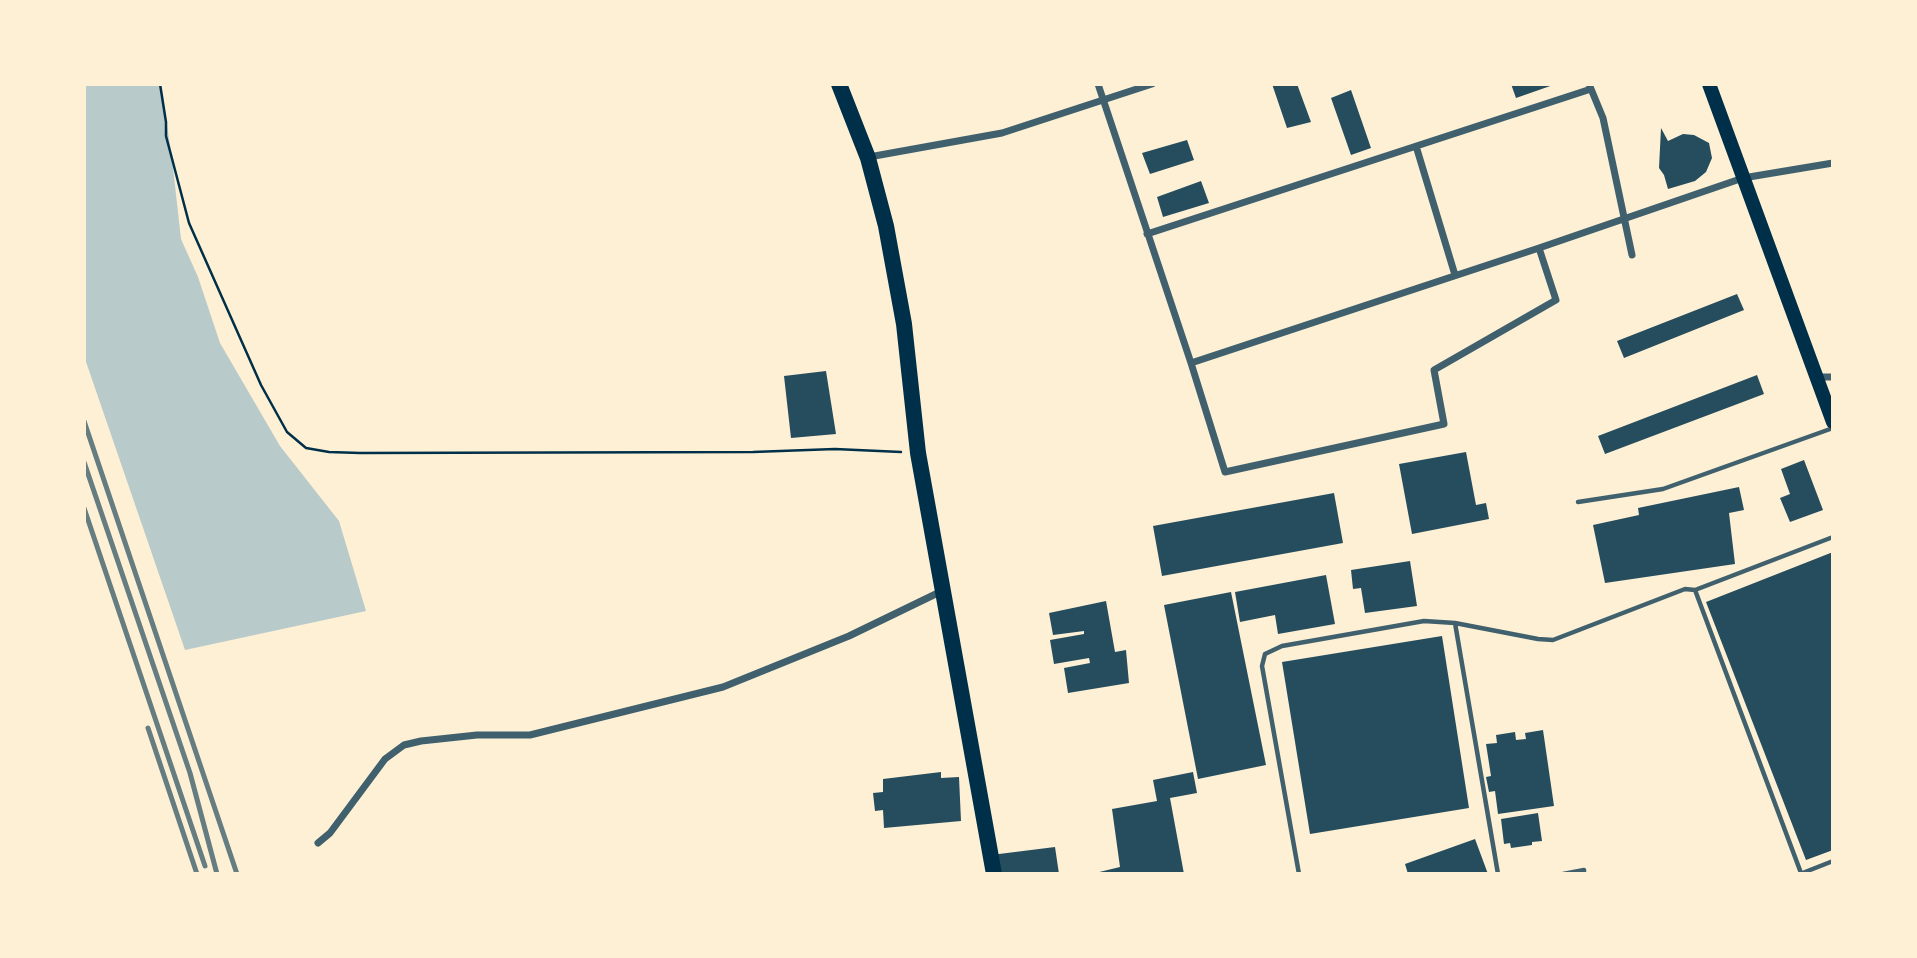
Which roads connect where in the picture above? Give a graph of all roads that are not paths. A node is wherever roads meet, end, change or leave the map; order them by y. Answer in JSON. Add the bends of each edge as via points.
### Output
{"nodes":[{"id":1,"x":839,"y":84,"type":"edge"},
{"id":2,"x":1098,"y":84,"type":"edge"},
{"id":3,"x":1153,"y":84,"type":"edge"},
{"id":4,"x":1709,"y":84,"type":"edge"},
{"id":5,"x":1590,"y":87,"type":"edge"},
{"id":6,"x":1103,"y":100,"type":"junction"},
{"id":7,"x":1416,"y":146,"type":"junction"},
{"id":8,"x":868,"y":158,"type":"junction"},
{"id":9,"x":1833,"y":163,"type":"edge"},
{"id":10,"x":1743,"y":178,"type":"junction"},
{"id":11,"x":1625,"y":219,"type":"junction"},
{"id":12,"x":1147,"y":234,"type":"junction"},
{"id":13,"x":1539,"y":248,"type":"junction"},
{"id":14,"x":1632,"y":255,"type":"dead end"},
{"id":15,"x":1455,"y":275,"type":"junction"},
{"id":16,"x":1191,"y":363,"type":"junction"},
{"id":17,"x":1817,"y":377,"type":"junction"},
{"id":18,"x":1833,"y":377,"type":"edge"},
{"id":19,"x":1833,"y":422,"type":"edge"},
{"id":20,"x":1833,"y":428,"type":"edge"},
{"id":21,"x":1578,"y":502,"type":"dead end"},
{"id":22,"x":1833,"y":537,"type":"edge"},
{"id":23,"x":944,"y":590,"type":"junction"},
{"id":24,"x":1695,"y":590,"type":"junction"},
{"id":25,"x":1455,"y":623,"type":"junction"},
{"id":26,"x":318,"y":843,"type":"dead end"},
{"id":27,"x":1833,"y":861,"type":"edge"},
{"id":28,"x":994,"y":874,"type":"edge"},
{"id":29,"x":1299,"y":874,"type":"edge"},
{"id":30,"x":1498,"y":874,"type":"edge"},
{"id":31,"x":1563,"y":874,"type":"edge"},
{"id":32,"x":1584,"y":874,"type":"edge"},
{"id":33,"x":1800,"y":874,"type":"edge"}],
"edges":[{"from":1,"to":8,"type":"highway"},
{"from":2,"to":6,"type":"street"},
{"from":3,"to":6,"type":"street"},
{"from":4,"to":10,"type":"main road"},
{"from":5,"to":7,"type":"street"},
{"from":5,"to":11,"type":"street","via":[[1603,118]]},
{"from":6,"to":8,"type":"street","via":[[1002,132]]},
{"from":6,"to":12,"type":"street"},
{"from":7,"to":12,"type":"street"},
{"from":7,"to":15,"type":"street"},
{"from":8,"to":23,"type":"highway","via":[[904,324],[918,453]]},
{"from":9,"to":10,"type":"street"},
{"from":10,"to":11,"type":"street"},
{"from":10,"to":17,"type":"main road"},
{"from":11,"to":13,"type":"street"},
{"from":11,"to":14,"type":"street"},
{"from":12,"to":16,"type":"street"},
{"from":13,"to":15,"type":"street"},
{"from":13,"to":16,"type":"street","via":[[1556,300],[1434,370],[1444,424],[1225,472]]},
{"from":15,"to":16,"type":"street"},
{"from":17,"to":18,"type":"street"},
{"from":17,"to":19,"type":"main road"},
{"from":20,"to":21,"type":"lane","via":[[1664,489]]},
{"from":22,"to":24,"type":"lane"},
{"from":23,"to":26,"type":"street","via":[[849,636],[723,687],[530,735],[477,735],[404,745],[385,759]]},
{"from":23,"to":28,"type":"highway"},
{"from":24,"to":25,"type":"lane","via":[[1685,589],[1553,640]]},
{"from":24,"to":33,"type":"lane"},
{"from":25,"to":29,"type":"lane","via":[[1424,621],[1282,646],[1265,654],[1262,666]]},
{"from":25,"to":30,"type":"lane"},
{"from":27,"to":33,"type":"lane"},
{"from":31,"to":32,"type":"lane","via":[[1584,870]]}]}
